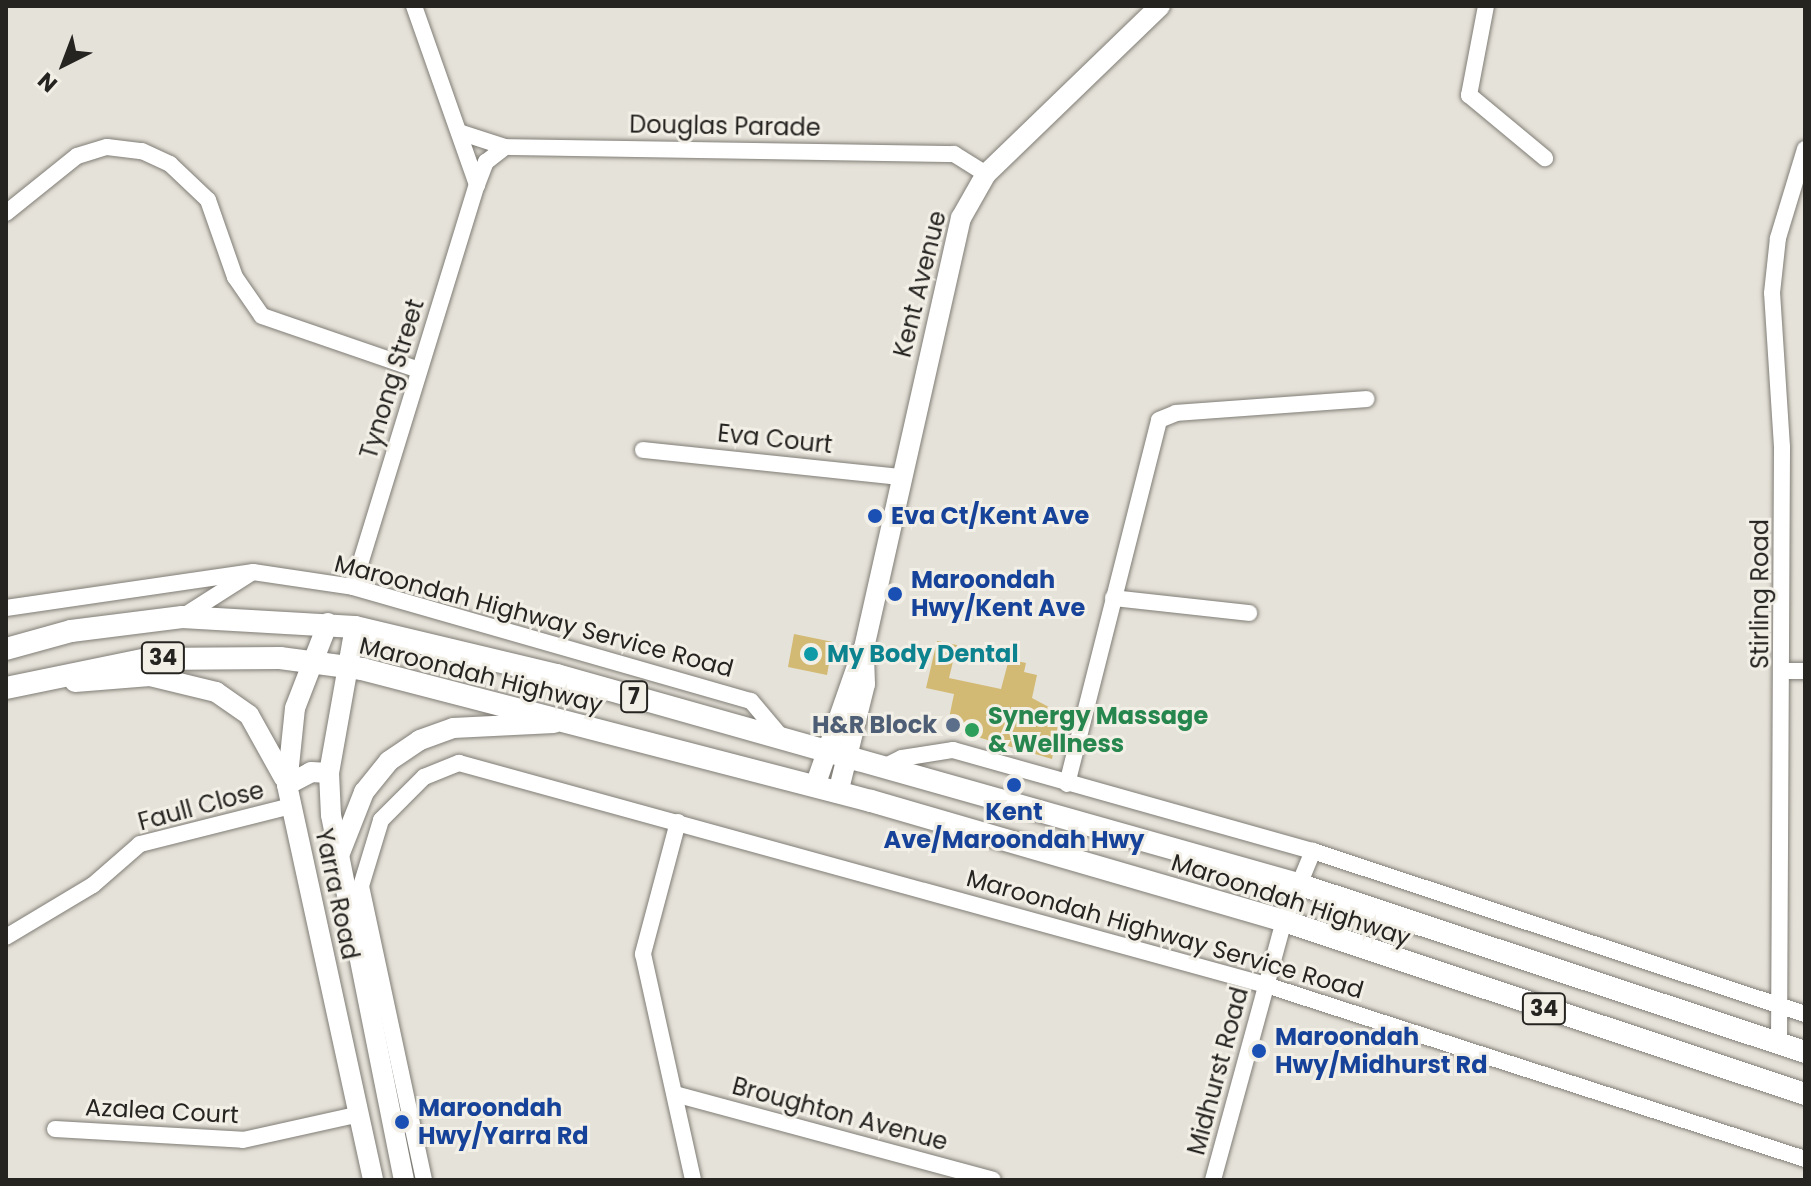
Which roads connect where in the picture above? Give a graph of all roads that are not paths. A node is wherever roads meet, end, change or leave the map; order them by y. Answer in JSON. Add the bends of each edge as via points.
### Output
{"nodes":[{"id":1,"x":414,"y":6,"type":"edge"},
{"id":2,"x":1160,"y":6,"type":"edge"},
{"id":3,"x":1486,"y":6,"type":"edge"},
{"id":4,"x":459,"y":132,"type":"junction"},
{"id":5,"x":505,"y":147,"type":"junction"},
{"id":6,"x":1805,"y":149,"type":"edge"},
{"id":7,"x":1545,"y":158,"type":"dead end"},
{"id":8,"x":986,"y":174,"type":"junction"},
{"id":9,"x":477,"y":185,"type":"junction"},
{"id":10,"x":6,"y":213,"type":"edge"},
{"id":11,"x":419,"y":370,"type":"junction"},
{"id":12,"x":1366,"y":399,"type":"dead end"},
{"id":13,"x":643,"y":450,"type":"dead end"},
{"id":14,"x":902,"y":477,"type":"junction"},
{"id":15,"x":253,"y":572,"type":"junction"},
{"id":16,"x":353,"y":587,"type":"junction"},
{"id":17,"x":1113,"y":598,"type":"junction"},
{"id":18,"x":6,"y":608,"type":"edge"},
{"id":19,"x":1249,"y":613,"type":"dead end"},
{"id":20,"x":182,"y":617,"type":"junction"},
{"id":21,"x":328,"y":623,"type":"junction"},
{"id":22,"x":355,"y":627,"type":"junction"},
{"id":23,"x":864,"y":648,"type":"junction"},
{"id":24,"x":6,"y":649,"type":"edge"},
{"id":25,"x":317,"y":662,"type":"junction"},
{"id":26,"x":349,"y":668,"type":"junction"},
{"id":27,"x":1784,"y":671,"type":"junction"},
{"id":28,"x":1805,"y":671,"type":"edge"},
{"id":29,"x":9,"y":687,"type":"edge"},
{"id":30,"x":570,"y":723,"type":"junction"},
{"id":31,"x":784,"y":740,"type":"junction"},
{"id":32,"x":825,"y":751,"type":"junction"},
{"id":33,"x":848,"y":758,"type":"junction"},
{"id":34,"x":884,"y":767,"type":"junction"},
{"id":35,"x":329,"y":773,"type":"junction"},
{"id":36,"x":1067,"y":784,"type":"junction"},
{"id":37,"x":287,"y":785,"type":"junction"},
{"id":38,"x":815,"y":786,"type":"junction"},
{"id":39,"x":838,"y":793,"type":"junction"},
{"id":40,"x":291,"y":806,"type":"junction"},
{"id":41,"x":678,"y":822,"type":"junction"},
{"id":42,"x":1313,"y":851,"type":"junction"},
{"id":43,"x":338,"y":870,"type":"junction"},
{"id":44,"x":1298,"y":884,"type":"junction"},
{"id":45,"x":1284,"y":921,"type":"junction"},
{"id":46,"x":6,"y":937,"type":"edge"},
{"id":47,"x":1266,"y":985,"type":"junction"},
{"id":48,"x":372,"y":988,"type":"junction"},
{"id":49,"x":333,"y":997,"type":"junction"},
{"id":50,"x":1781,"y":1006,"type":"junction"},
{"id":51,"x":1805,"y":1014,"type":"edge"},
{"id":52,"x":1779,"y":1044,"type":"junction"},
{"id":53,"x":1805,"y":1052,"type":"edge"},
{"id":54,"x":675,"y":1094,"type":"junction"},
{"id":55,"x":1805,"y":1094,"type":"edge"},
{"id":56,"x":360,"y":1114,"type":"junction"},
{"id":57,"x":55,"y":1129,"type":"dead end"},
{"id":58,"x":1805,"y":1159,"type":"edge"},
{"id":59,"x":373,"y":1180,"type":"edge"},
{"id":60,"x":404,"y":1180,"type":"edge"},
{"id":61,"x":424,"y":1180,"type":"edge"},
{"id":62,"x":693,"y":1180,"type":"edge"},
{"id":63,"x":993,"y":1180,"type":"edge"},
{"id":64,"x":1213,"y":1180,"type":"edge"}],
"edges":[{"from":1,"to":4,"type":"street"},
{"from":2,"to":8,"type":"main road","name":"Kent Avenue"},
{"from":3,"to":7,"type":"street","via":[[1469,95]]},
{"from":4,"to":5,"type":"street","name":"Douglas Parade"},
{"from":4,"to":9,"type":"street"},
{"from":5,"to":8,"type":"street","name":"Douglas Parade","via":[[954,154]]},
{"from":5,"to":9,"type":"street","name":"Tynong Street","via":[[486,162]]},
{"from":6,"to":27,"type":"street","name":"Stirling Road","via":[[1778,238],[1772,293],[1782,447]]},
{"from":8,"to":14,"type":"main road","name":"Kent Avenue","via":[[961,218]]},
{"from":9,"to":11,"type":"street","name":"Tynong Street"},
{"from":10,"to":11,"type":"street","via":[[77,156],[107,147],[142,151],[170,164],[208,200],[235,277],[262,316]]},
{"from":11,"to":16,"type":"street","name":"Tynong Street"},
{"from":12,"to":17,"type":"street","via":[[1176,413],[1159,420]]},
{"from":13,"to":14,"type":"street","name":"Eva Court"},
{"from":14,"to":23,"type":"main road","name":"Kent Avenue"},
{"from":15,"to":16,"type":"street","name":"Maroondah Highway Service Road"},
{"from":15,"to":18,"type":"street","name":"Maroondah Highway Service Road"},
{"from":15,"to":20,"type":"street"},
{"from":16,"to":31,"type":"street","name":"Maroondah Highway Service Road","via":[[751,701]]},
{"from":17,"to":19,"type":"street"},
{"from":17,"to":36,"type":"street"},
{"from":20,"to":21,"type":"highway","name":"Maroondah Highway","number":"34"},
{"from":20,"to":24,"type":"highway","name":"Maroondah Highway","number":"34","via":[[71,631]]},
{"from":21,"to":22,"type":"highway","name":"Maroondah Highway","number":"7"},
{"from":21,"to":25,"type":"main road","name":"Yarra Road"},
{"from":22,"to":26,"type":"main road","name":"Yarra Road"},
{"from":22,"to":31,"type":"highway","name":"Maroondah Highway","number":"7"},
{"from":23,"to":32,"type":"main road","name":"Kent Avenue"},
{"from":23,"to":33,"type":"main road","name":"Kent Avenue","via":[[865,684]]},
{"from":25,"to":26,"type":"highway","name":"Maroondah Highway","number":"34"},
{"from":25,"to":29,"type":"highway","name":"Maroondah Highway","number":"34","via":[[147,659]]},
{"from":25,"to":37,"type":"main road","name":"Yarra Road","via":[[295,708]]},
{"from":26,"to":30,"type":"highway","name":"Maroondah Highway","number":"7"},
{"from":26,"to":35,"type":"main road","name":"Yarra Road"},
{"from":27,"to":28,"type":"street"},
{"from":27,"to":50,"type":"street","name":"Stirling Road"},
{"from":29,"to":37,"type":"main road","via":[[183,679],[249,715]]},
{"from":30,"to":38,"type":"highway","name":"Maroondah Highway","number":"7"},
{"from":30,"to":43,"type":"main road","via":[[453,728],[420,740],[389,761],[364,792],[345,832]]},
{"from":31,"to":32,"type":"highway","name":"Maroondah Highway","number":"7"},
{"from":32,"to":33,"type":"highway","name":"Maroondah Highway","number":"34"},
{"from":32,"to":38,"type":"main road","name":"Kent Avenue"},
{"from":33,"to":34,"type":"highway","name":"Maroondah Highway","number":"34"},
{"from":33,"to":39,"type":"main road","name":"Kent Avenue"},
{"from":34,"to":36,"type":"street","via":[[902,758],[953,750]]},
{"from":34,"to":44,"type":"highway","name":"Maroondah Highway","number":"34"},
{"from":35,"to":37,"type":"main road","via":[[311,772]]},
{"from":35,"to":43,"type":"main road","name":"Yarra Road"},
{"from":36,"to":42,"type":"street"},
{"from":37,"to":40,"type":"main road","name":"Yarra Road"},
{"from":38,"to":39,"type":"highway","name":"Maroondah Highway","number":"7"},
{"from":39,"to":45,"type":"highway","name":"Maroondah Highway","number":"34"},
{"from":40,"to":46,"type":"street","name":"Faull Close","via":[[140,844],[93,885]]},
{"from":40,"to":49,"type":"main road","name":"Yarra Road"},
{"from":41,"to":47,"type":"street","name":"Maroondah Highway Service Road"},
{"from":41,"to":48,"type":"street","name":"Maroondah Highway Service Road","via":[[459,763],[424,777],[381,820],[371,841],[361,886]]},
{"from":41,"to":54,"type":"street","via":[[643,954]]},
{"from":42,"to":44,"type":"street","name":"Midhurst Road"},
{"from":42,"to":50,"type":"street"},
{"from":43,"to":48,"type":"main road","name":"Yarra Road"},
{"from":44,"to":45,"type":"street","name":"Midhurst Road"},
{"from":44,"to":52,"type":"highway","name":"Maroondah Highway","number":"34"},
{"from":45,"to":47,"type":"street","name":"Midhurst Road"},
{"from":45,"to":55,"type":"highway","name":"Maroondah Highway","number":"34"},
{"from":47,"to":58,"type":"street","name":"Maroondah Highway Service Road"},
{"from":47,"to":64,"type":"street","name":"Midhurst Road"},
{"from":48,"to":49,"type":"main road"},
{"from":48,"to":60,"type":"main road","name":"Yarra Road"},
{"from":48,"to":61,"type":"street"},
{"from":49,"to":56,"type":"main road","name":"Yarra Road"},
{"from":50,"to":51,"type":"street"},
{"from":50,"to":52,"type":"street","name":"Stirling Road"},
{"from":52,"to":53,"type":"highway","name":"Maroondah Highway","number":"34"},
{"from":54,"to":62,"type":"street"},
{"from":54,"to":63,"type":"street","name":"Broughton Avenue"},
{"from":56,"to":57,"type":"street","name":"Azalea Court","via":[[243,1140]]},
{"from":56,"to":59,"type":"main road","name":"Yarra Road"}]}
